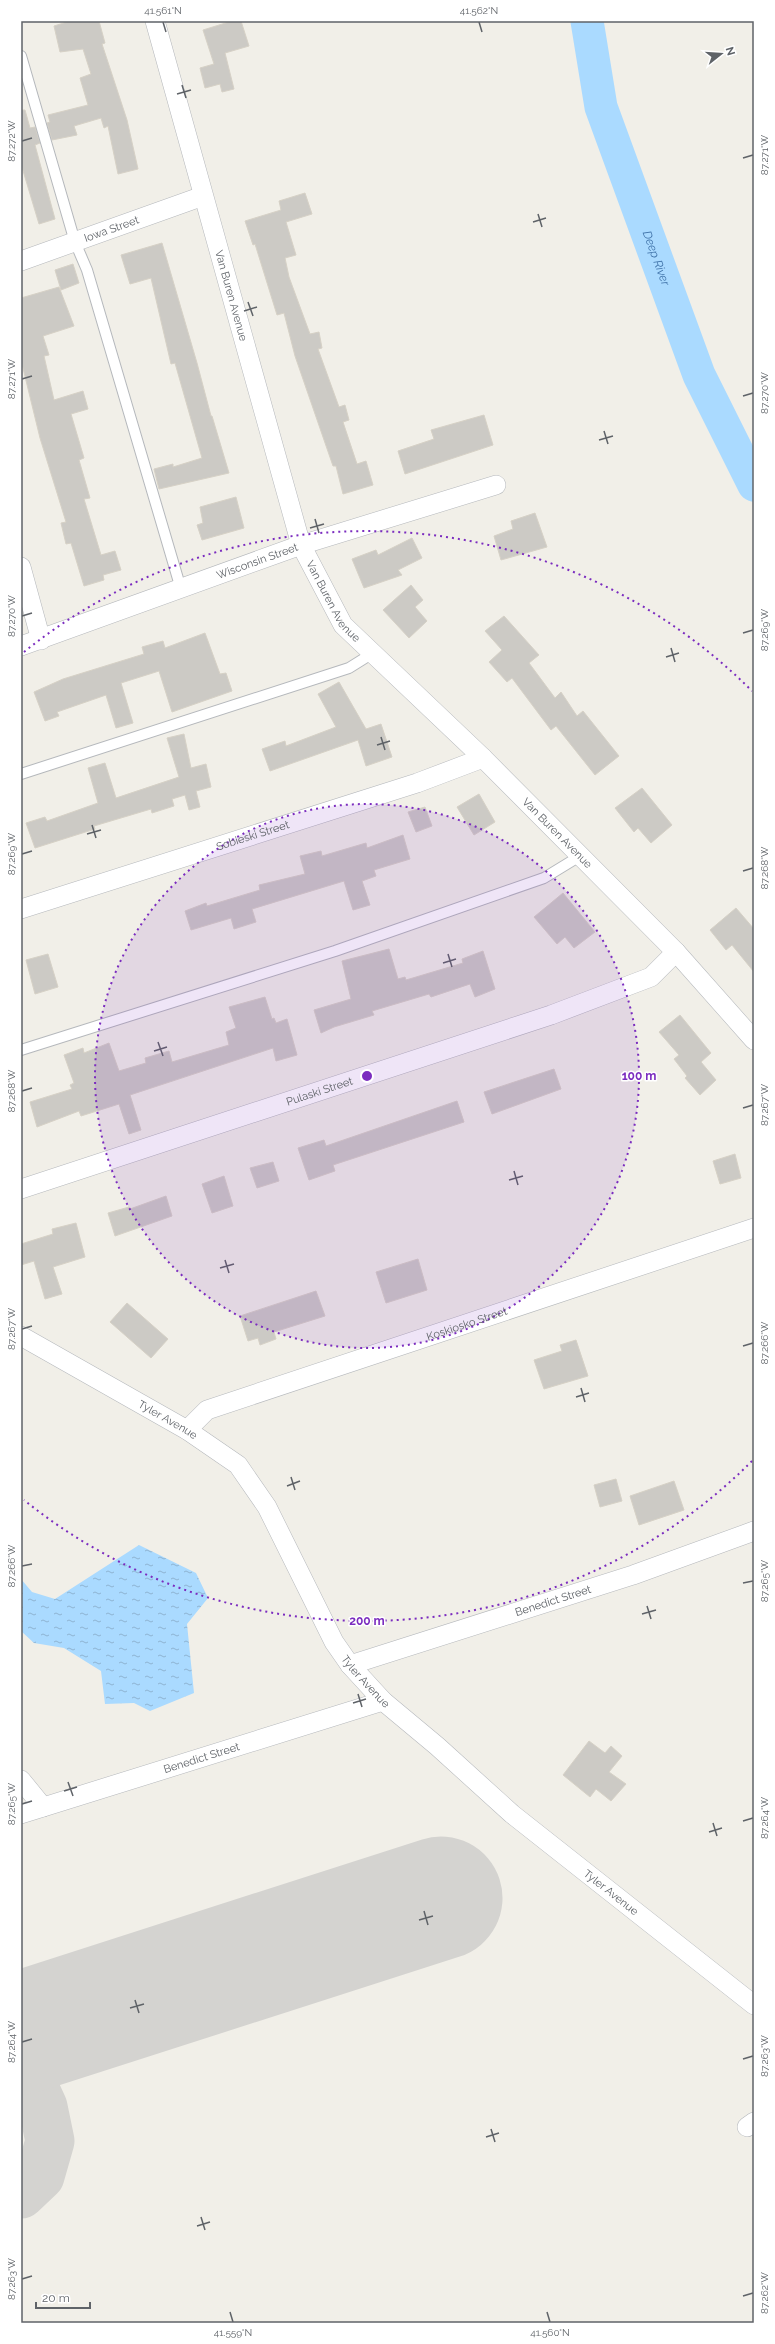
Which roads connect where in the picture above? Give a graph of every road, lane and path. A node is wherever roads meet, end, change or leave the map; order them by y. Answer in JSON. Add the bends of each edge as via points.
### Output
{"nodes":[{"id":1,"x":155,"y":21,"type":"edge"},
{"id":2,"x":21,"y":56,"type":"edge"},
{"id":3,"x":202,"y":196,"type":"junction"},
{"id":4,"x":75,"y":242,"type":"junction"},
{"id":5,"x":21,"y":261,"type":"edge"},
{"id":6,"x":496,"y":485,"type":"dead end"},
{"id":7,"x":301,"y":545,"type":"junction"},
{"id":8,"x":21,"y":567,"type":"edge"},
{"id":9,"x":180,"y":589,"type":"junction"},
{"id":10,"x":41,"y":640,"type":"junction"},
{"id":11,"x":21,"y":646,"type":"edge"},
{"id":12,"x":373,"y":653,"type":"junction"},
{"id":13,"x":483,"y":758,"type":"junction"},
{"id":14,"x":21,"y":774,"type":"edge"},
{"id":15,"x":580,"y":856,"type":"junction"},
{"id":16,"x":21,"y":910,"type":"edge"},
{"id":17,"x":676,"y":952,"type":"junction"},
{"id":18,"x":754,"y":1040,"type":"edge"},
{"id":19,"x":21,"y":1050,"type":"edge"},
{"id":20,"x":21,"y":1189,"type":"edge"},
{"id":21,"x":754,"y":1228,"type":"edge"},
{"id":22,"x":21,"y":1336,"type":"edge"},
{"id":23,"x":187,"y":1430,"type":"junction"},
{"id":24,"x":754,"y":1531,"type":"edge"},
{"id":25,"x":350,"y":1665,"type":"junction"},
{"id":26,"x":383,"y":1701,"type":"junction"},
{"id":27,"x":21,"y":1780,"type":"edge"},
{"id":28,"x":43,"y":1807,"type":"junction"},
{"id":29,"x":21,"y":1814,"type":"edge"},
{"id":30,"x":754,"y":2005,"type":"edge"}],
"edges":[{"from":1,"to":3,"type":"street","name":"Van Buren Avenue"},
{"from":2,"to":4,"type":"lane"},
{"from":3,"to":4,"type":"street","name":"Iowa Street"},
{"from":3,"to":7,"type":"street","name":"Van Buren Avenue"},
{"from":4,"to":5,"type":"street","name":"Iowa Street"},
{"from":4,"to":9,"type":"lane","via":[[87,270]]},
{"from":6,"to":7,"type":"street","name":"Wisconsin Street"},
{"from":7,"to":9,"type":"street","name":"Wisconsin Street"},
{"from":7,"to":12,"type":"street","name":"Van Buren Avenue","via":[[343,625]]},
{"from":8,"to":10,"type":"street"},
{"from":9,"to":10,"type":"street","name":"Wisconsin Street"},
{"from":10,"to":11,"type":"street","name":"Wisconsin Street"},
{"from":12,"to":13,"type":"street","name":"Van Buren Avenue"},
{"from":12,"to":14,"type":"lane","via":[[349,668]]},
{"from":13,"to":15,"type":"street","name":"Van Buren Avenue"},
{"from":13,"to":16,"type":"street","name":"Sobieski Street","via":[[418,782]]},
{"from":15,"to":17,"type":"street","name":"Van Buren Avenue"},
{"from":15,"to":19,"type":"lane","via":[[544,878],[342,948]]},
{"from":17,"to":18,"type":"street","name":"Van Buren Avenue"},
{"from":17,"to":20,"type":"street","name":"Pulaski Street","via":[[651,977],[551,1015]]},
{"from":21,"to":23,"type":"street","name":"Koskiosko Street","via":[[207,1410]]},
{"from":22,"to":23,"type":"street","name":"Tyler Avenue"},
{"from":23,"to":25,"type":"street","name":"Tyler Avenue","via":[[238,1465],[267,1507],[334,1642]]},
{"from":24,"to":25,"type":"street","name":"Benedict Street","via":[[633,1575]]},
{"from":25,"to":26,"type":"street","name":"Tyler Avenue"},
{"from":26,"to":28,"type":"street","name":"Benedict Street"},
{"from":26,"to":30,"type":"street","name":"Tyler Avenue","via":[[512,1814]]},
{"from":27,"to":28,"type":"street"},
{"from":28,"to":29,"type":"street","name":"Benedict Street"}]}
